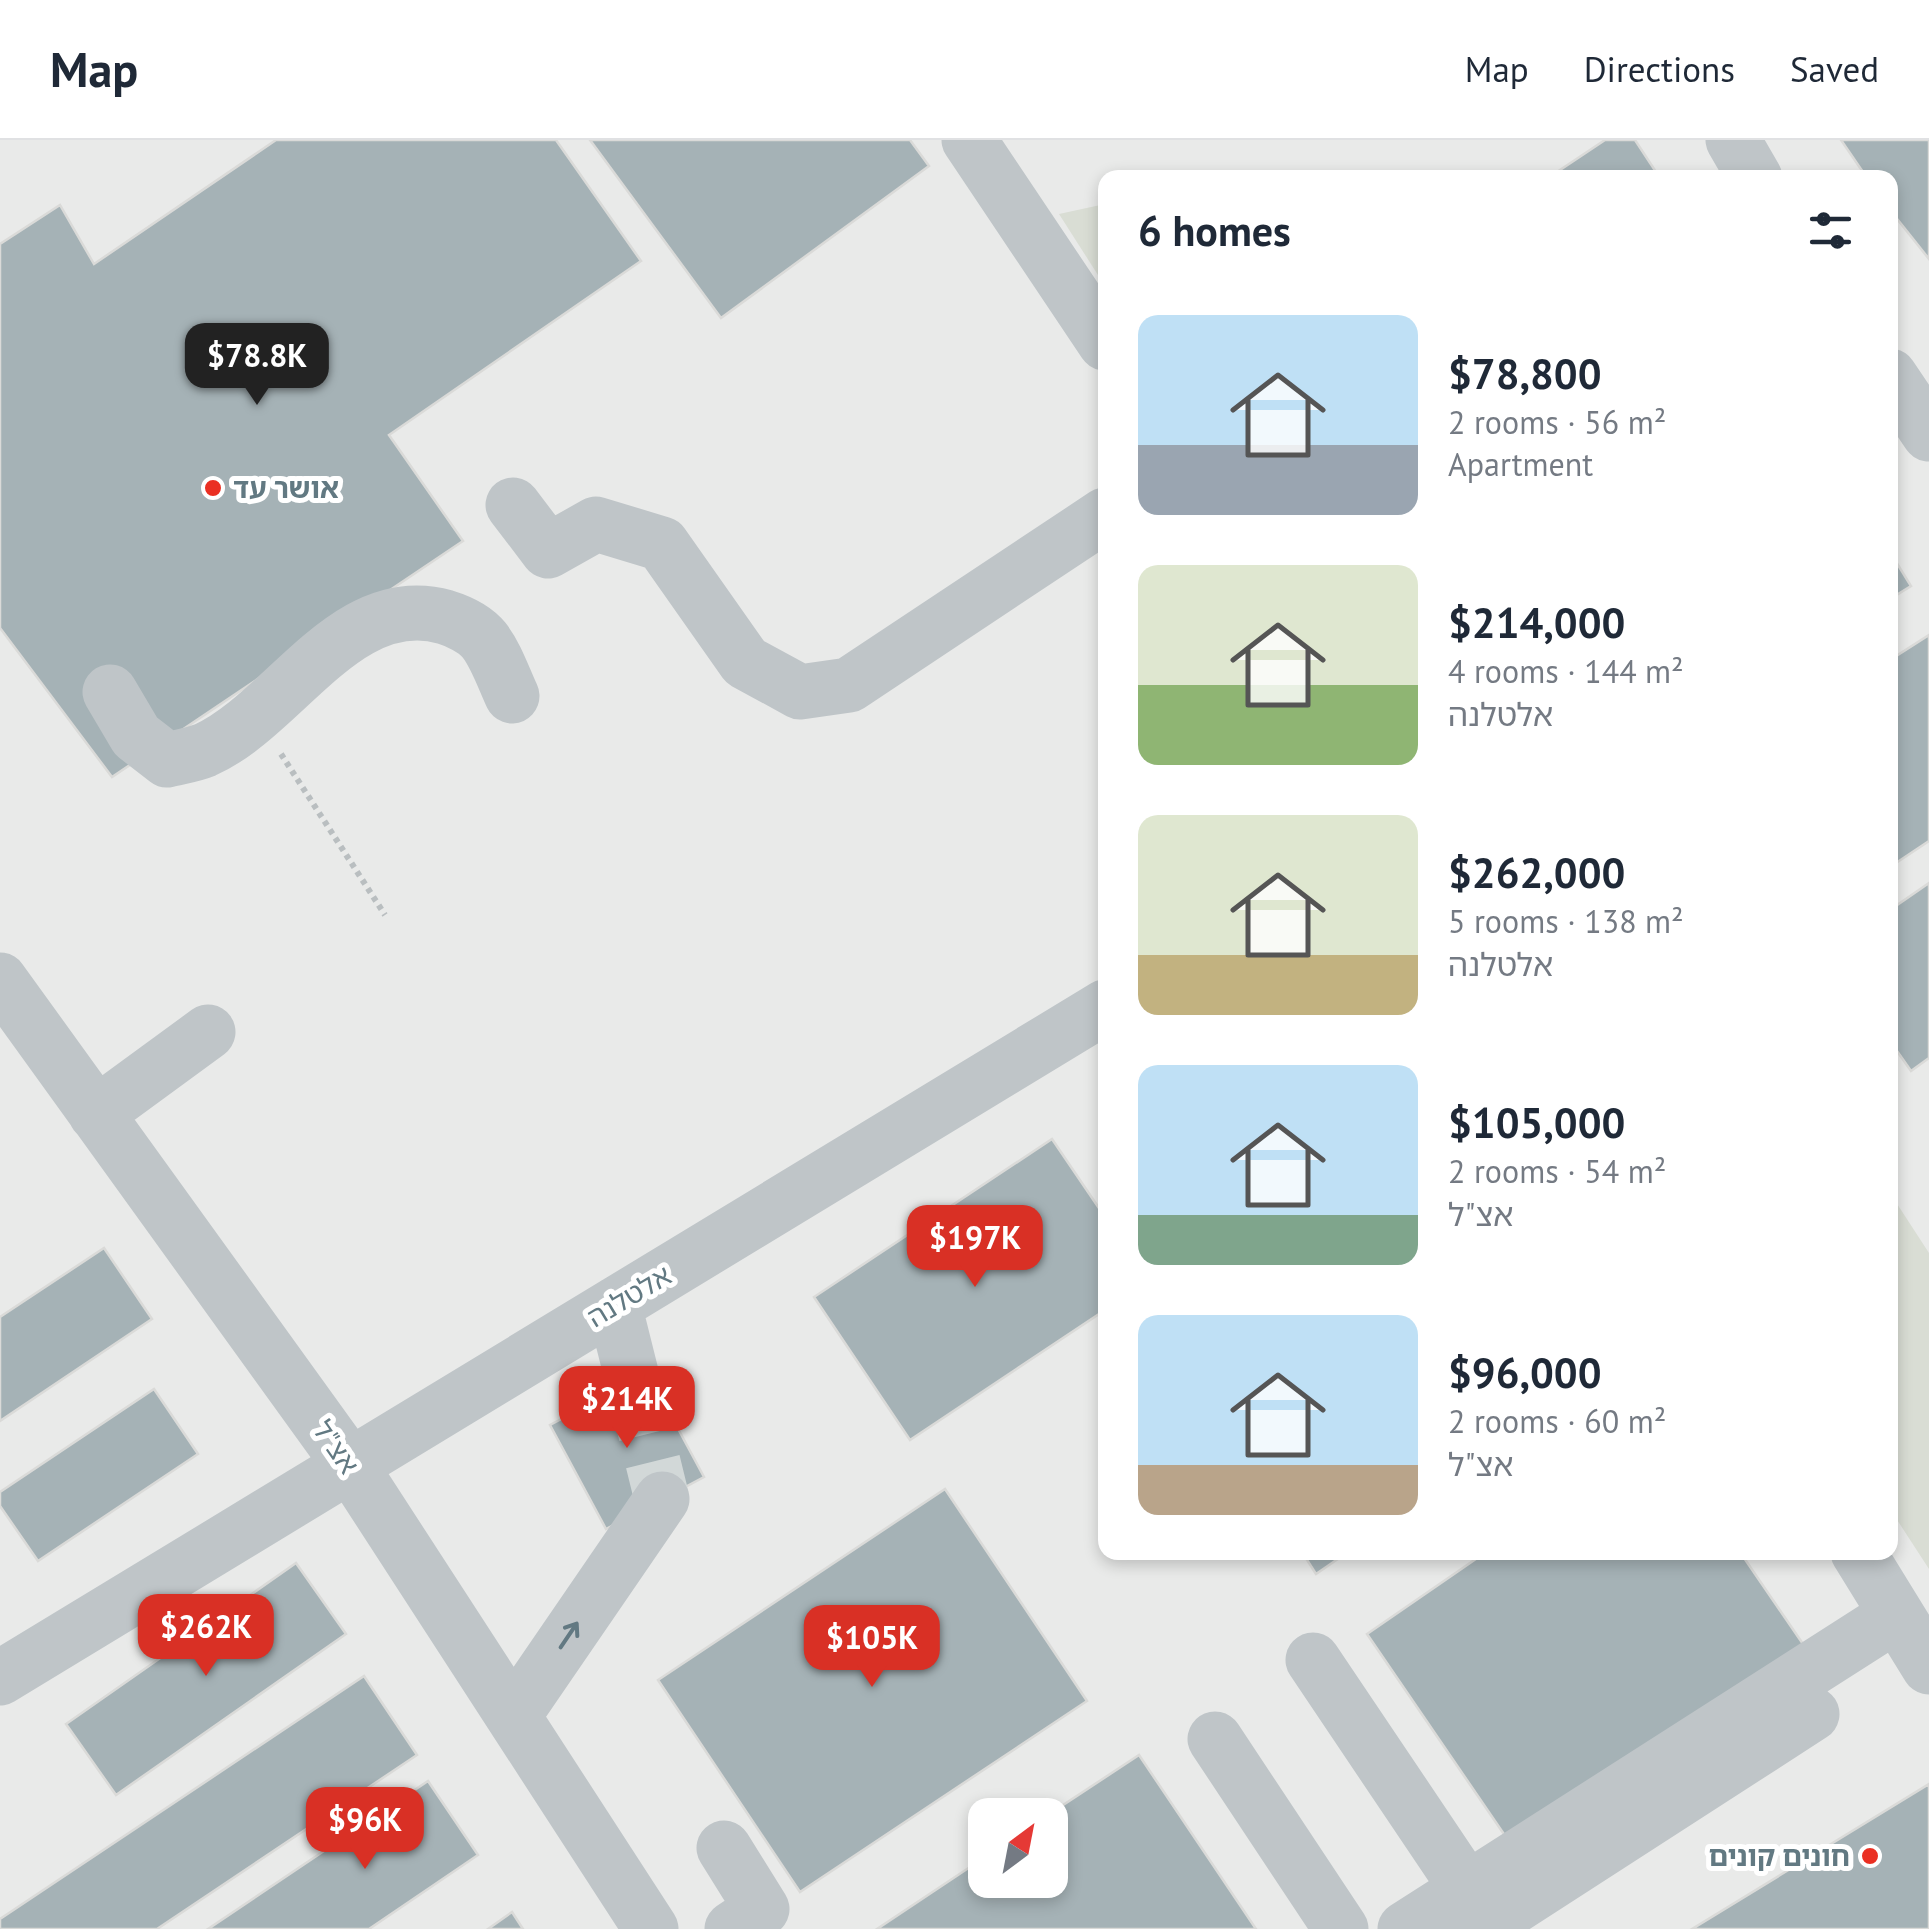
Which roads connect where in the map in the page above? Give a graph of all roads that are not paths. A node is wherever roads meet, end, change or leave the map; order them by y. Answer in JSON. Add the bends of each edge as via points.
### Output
{"nodes":[{"id":1,"x":969,"y":140,"type":"edge"},
{"id":2,"x":1733,"y":140,"type":"edge"},
{"id":3,"x":1750,"y":170,"type":"edge"},
{"id":4,"x":1098,"y":333,"type":"edge"},
{"id":5,"x":1898,"y":388,"type":"edge"},
{"id":6,"x":1929,"y":434,"type":"edge"},
{"id":7,"x":513,"y":505,"type":"dead end"},
{"id":8,"x":1098,"y":520,"type":"edge"},
{"id":9,"x":110,"y":692,"type":"dead end"},
{"id":10,"x":512,"y":696,"type":"dead end"},
{"id":11,"x":0,"y":980,"type":"edge"},
{"id":12,"x":1098,"y":1011,"type":"edge"},
{"id":13,"x":208,"y":1032,"type":"dead end"},
{"id":14,"x":96,"y":1114,"type":"junction"},
{"id":15,"x":614,"y":1305,"type":"junction"},
{"id":16,"x":633,"y":1381,"type":"tunnel mouth"},
{"id":17,"x":350,"y":1466,"type":"junction"},
{"id":18,"x":662,"y":1499,"type":"dead end"},
{"id":19,"x":1863,"y":1560,"type":"edge"},
{"id":20,"x":1914,"y":1643,"type":"edge"},
{"id":21,"x":1313,"y":1660,"type":"dead end"},
{"id":22,"x":0,"y":1678,"type":"edge"},
{"id":23,"x":514,"y":1715,"type":"junction"},
{"id":24,"x":1215,"y":1739,"type":"dead end"},
{"id":25,"x":724,"y":1848,"type":"dead end"},
{"id":26,"x":1473,"y":1909,"type":"edge"},
{"id":27,"x":651,"y":1929,"type":"edge"},
{"id":28,"x":732,"y":1929,"type":"edge"},
{"id":29,"x":1341,"y":1929,"type":"edge"},
{"id":30,"x":1405,"y":1929,"type":"edge"}],
"edges":[{"from":1,"to":4,"type":"street"},
{"from":2,"to":3,"type":"street"},
{"from":5,"to":6,"type":"street"},
{"from":7,"to":8,"type":"street","via":[[548,551],[596,524],[662,544],[745,662],[800,692],[849,685]]},
{"from":9,"to":10,"type":"street","via":[[136,736],[167,760],[205,750],[295,684],[329,649],[380,620],[420,610],[459,621],[484,640]]},
{"from":11,"to":14,"type":"street","name":"אצ\"ל"},
{"from":12,"to":15,"type":"street","name":"אלטלנה"},
{"from":13,"to":14,"type":"street"},
{"from":14,"to":17,"type":"street","name":"אצ\"ל"},
{"from":15,"to":16,"type":"street"},
{"from":15,"to":17,"type":"street","name":"אלטלנה"},
{"from":17,"to":22,"type":"street","name":"אלטלנה"},
{"from":17,"to":23,"type":"street","name":"אצ\"ל"},
{"from":23,"to":18,"type":"street","one_way":true},
{"from":19,"to":20,"type":"street"},
{"from":20,"to":26,"type":"street"},
{"from":21,"to":26,"type":"street"},
{"from":23,"to":27,"type":"street","name":"אצ\"ל"},
{"from":24,"to":29,"type":"street"},
{"from":25,"to":28,"type":"street","via":[[762,1909]]},
{"from":26,"to":30,"type":"street"}]}
